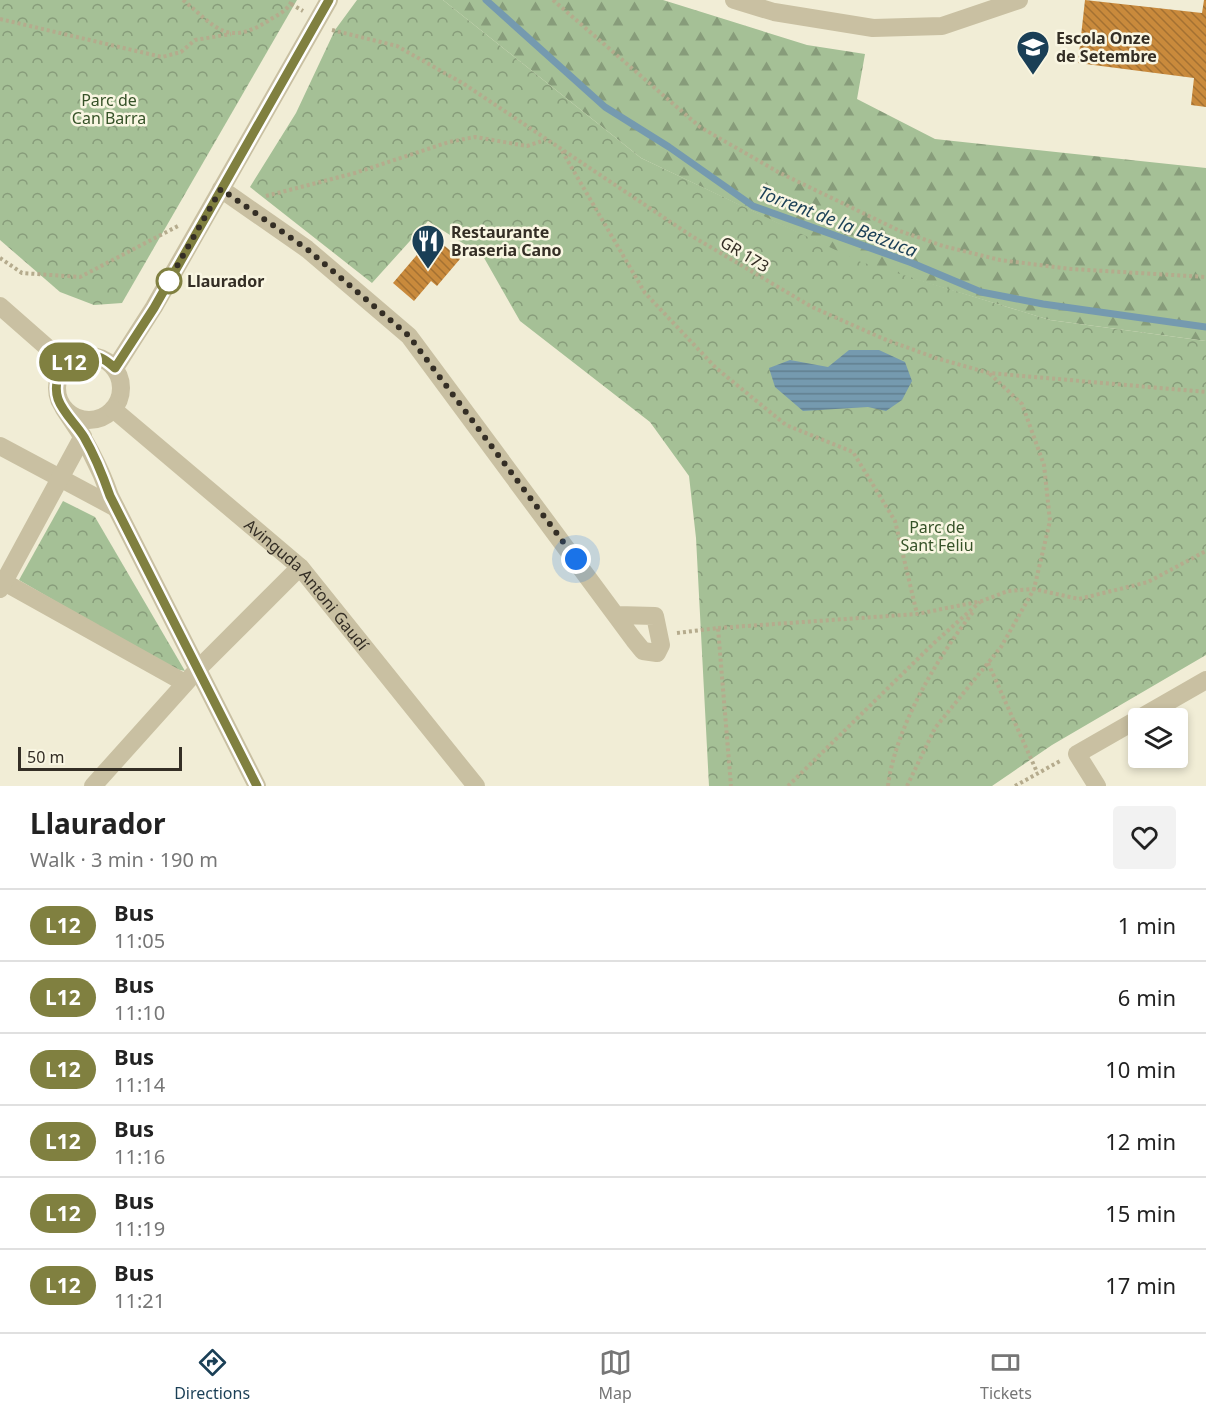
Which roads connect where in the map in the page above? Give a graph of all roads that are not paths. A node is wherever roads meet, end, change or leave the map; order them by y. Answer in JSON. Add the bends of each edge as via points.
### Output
{"nodes":[{"id":1,"x":329,"y":0,"type":"edge"},
{"id":2,"x":734,"y":0,"type":"edge"},
{"id":3,"x":1019,"y":0,"type":"edge"},
{"id":4,"x":221,"y":189,"type":"junction"},
{"id":5,"x":0,"y":306,"type":"edge"},
{"id":6,"x":66,"y":364,"type":"junction"},
{"id":7,"x":115,"y":368,"type":"junction"},
{"id":8,"x":64,"y":409,"type":"junction"},
{"id":9,"x":113,"y":409,"type":"junction"},
{"id":10,"x":83,"y":436,"type":"junction"},
{"id":11,"x":0,"y":446,"type":"edge"},
{"id":12,"x":60,"y":478,"type":"junction"},
{"id":13,"x":116,"y":508,"type":"junction"},
{"id":14,"x":300,"y":567,"type":"junction"},
{"id":15,"x":2,"y":585,"type":"edge"},
{"id":16,"x":660,"y":635,"type":"road end"},
{"id":17,"x":199,"y":668,"type":"junction"},
{"id":18,"x":1206,"y":681,"type":"edge"},
{"id":19,"x":185,"y":683,"type":"junction"},
{"id":20,"x":93,"y":786,"type":"edge"},
{"id":21,"x":257,"y":786,"type":"edge"},
{"id":22,"x":476,"y":786,"type":"edge"},
{"id":23,"x":1097,"y":786,"type":"edge"}],
"edges":[{"from":1,"to":4,"type":"street"},
{"from":2,"to":3,"type":"street","via":[[774,12],[873,28],[942,26]]},
{"from":4,"to":7,"type":"street"},
{"from":4,"to":16,"type":"street","via":[[307,249],[409,336],[643,651],[657,653],[662,645]]},
{"from":5,"to":6,"type":"street"},
{"from":6,"to":7,"type":"street","via":[[92,355]]},
{"from":6,"to":8,"type":"street","via":[[56,384]]},
{"from":7,"to":9,"type":"street","via":[[122,391]]},
{"from":8,"to":9,"type":"street","via":[[72,416],[93,420]]},
{"from":8,"to":10,"type":"street"},
{"from":9,"to":14,"type":"street","name":"Avinguda Antoni Gaudí"},
{"from":10,"to":12,"type":"street"},
{"from":10,"to":13,"type":"street"},
{"from":11,"to":12,"type":"street"},
{"from":12,"to":13,"type":"street"},
{"from":12,"to":15,"type":"street"},
{"from":13,"to":17,"type":"street"},
{"from":14,"to":17,"type":"street"},
{"from":14,"to":22,"type":"street","name":"Avinguda Antoni Gaudí"},
{"from":15,"to":19,"type":"street"},
{"from":17,"to":19,"type":"street"},
{"from":17,"to":21,"type":"street"},
{"from":18,"to":23,"type":"street","via":[[1077,754]]},
{"from":19,"to":20,"type":"street"}]}
